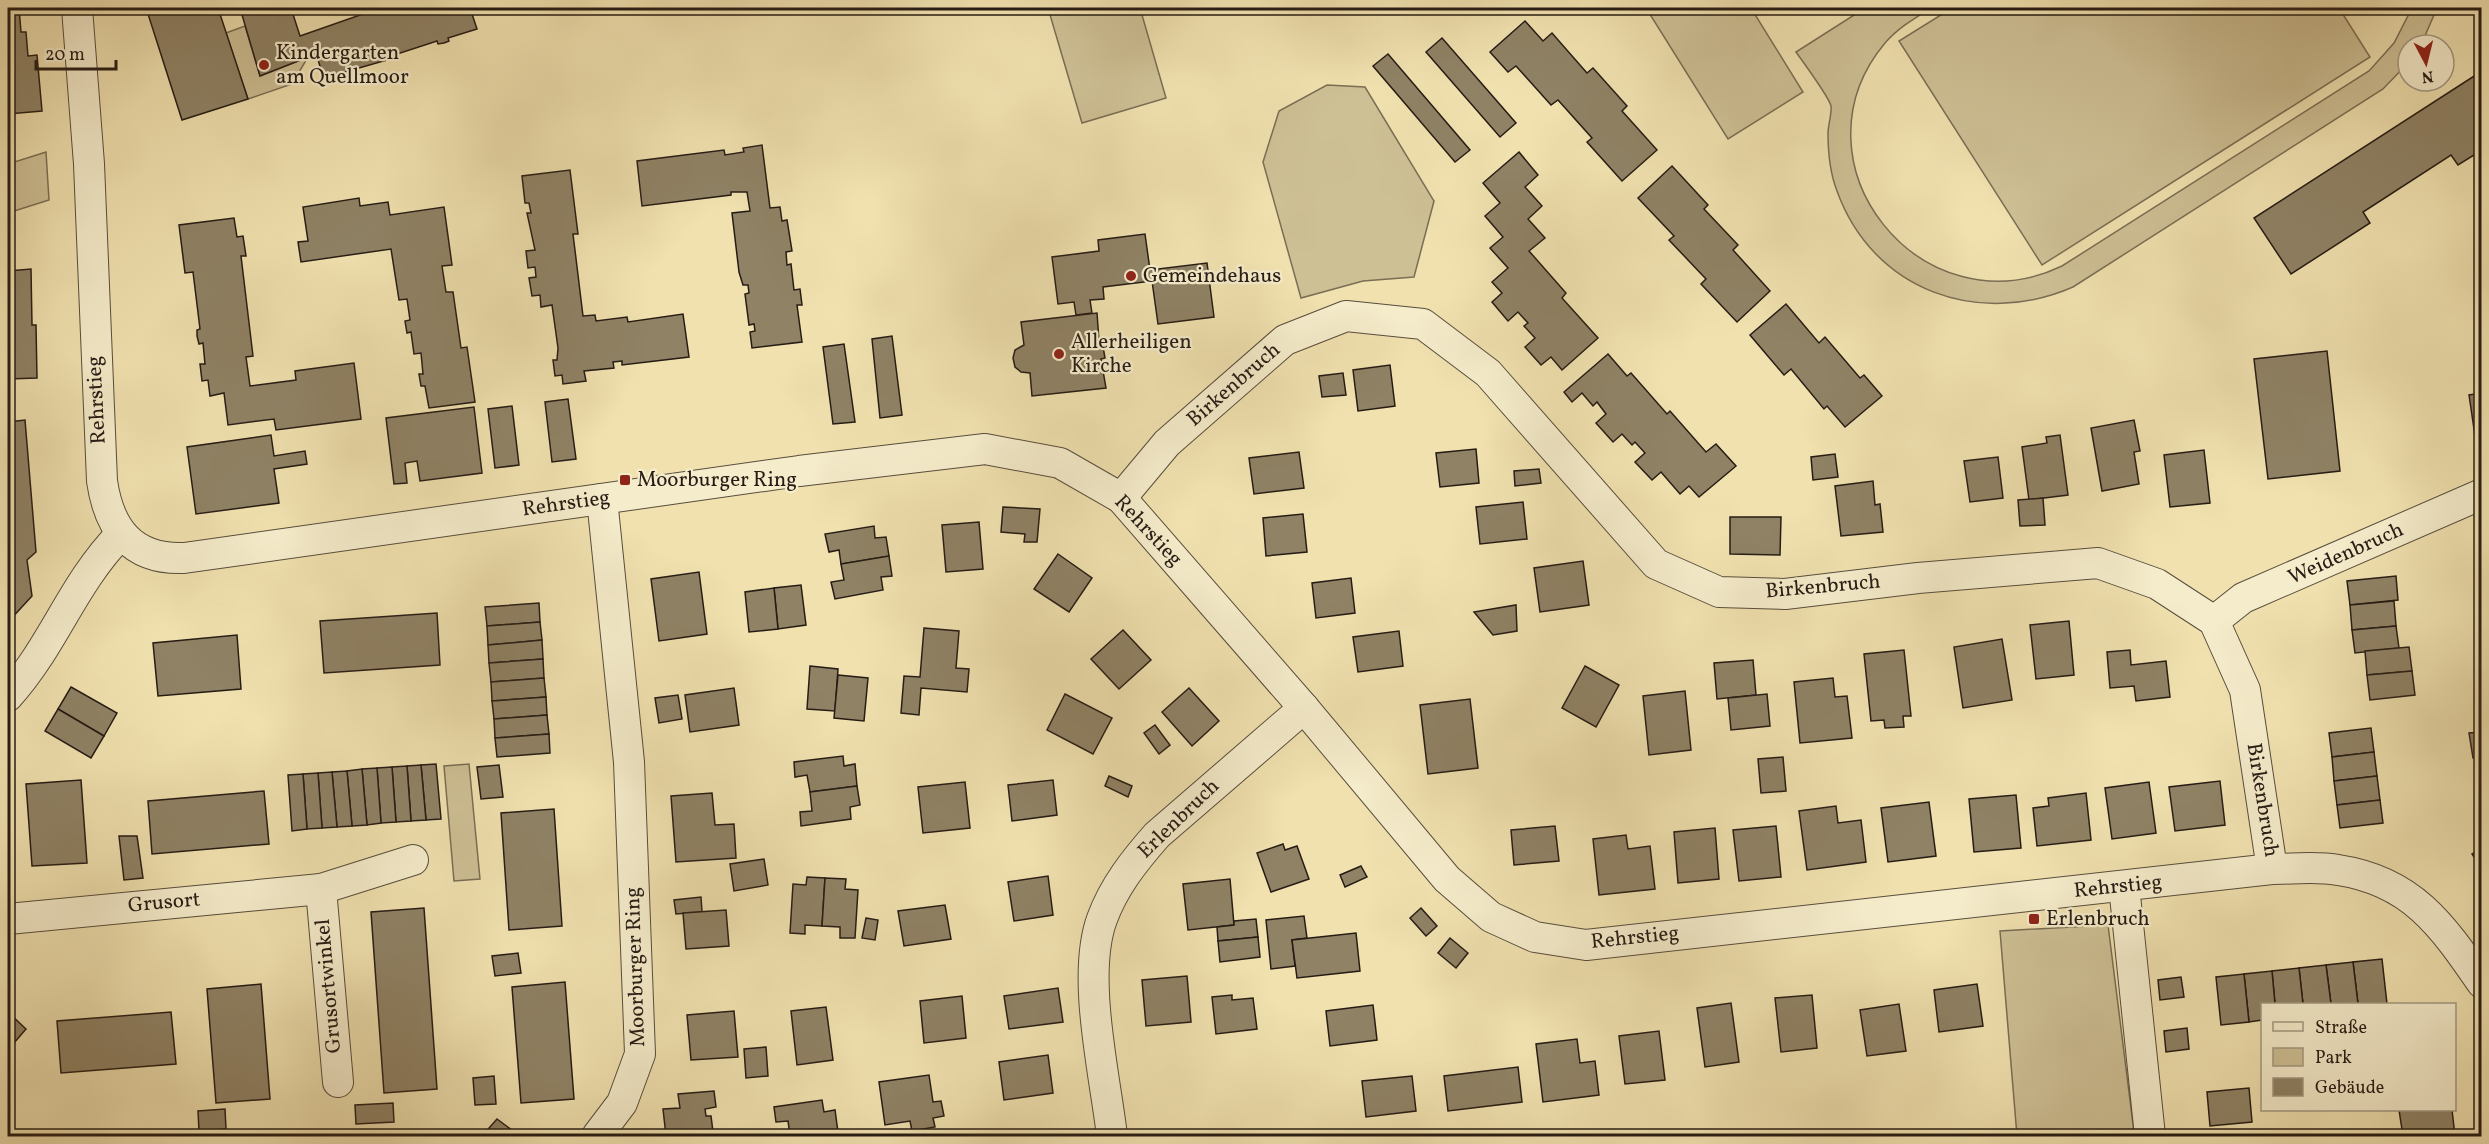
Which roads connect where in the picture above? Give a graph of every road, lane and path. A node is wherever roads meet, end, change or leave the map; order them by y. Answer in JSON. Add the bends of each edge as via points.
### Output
{"nodes":[{"id":1,"x":76,"y":8,"type":"edge"},
{"id":2,"x":2481,"y":494,"type":"edge"},
{"id":3,"x":1121,"y":498,"type":"junction"},
{"id":4,"x":602,"y":499,"type":"junction"},
{"id":5,"x":121,"y":534,"type":"junction"},
{"id":6,"x":2214,"y":621,"type":"junction"},
{"id":7,"x":8,"y":696,"type":"edge"},
{"id":8,"x":1304,"y":708,"type":"junction"},
{"id":9,"x":413,"y":860,"type":"dead end"},
{"id":10,"x":2272,"y":869,"type":"junction"},
{"id":11,"x":2124,"y":886,"type":"junction"},
{"id":12,"x":321,"y":889,"type":"junction"},
{"id":13,"x":8,"y":919,"type":"edge"},
{"id":14,"x":2481,"y":983,"type":"edge"},
{"id":15,"x":338,"y":1082,"type":"dead end"},
{"id":16,"x":597,"y":1137,"type":"edge"},
{"id":17,"x":1112,"y":1137,"type":"edge"},
{"id":18,"x":2150,"y":1137,"type":"edge"}],
"edges":[{"from":1,"to":5,"type":"street","name":"Rehrstieg","via":[[89,164],[102,481],[108,511]]},
{"from":2,"to":6,"type":"street","name":"Weidenbruch","via":[[2243,598]]},
{"from":3,"to":4,"type":"street","name":"Rehrstieg","via":[[1060,463],[985,449]]},
{"from":3,"to":6,"type":"street","name":"Birkenbruch","via":[[1167,443],[1285,340],[1346,316],[1423,324],[1488,373],[1656,564],[1719,592],[1785,594],[2098,563],[2157,584]]},
{"from":3,"to":8,"type":"street","name":"Rehrstieg"},
{"from":4,"to":5,"type":"street","name":"Rehrstieg","via":[[184,558],[149,555]]},
{"from":4,"to":16,"type":"street","name":"Moorburger Ring","via":[[629,762],[640,1054],[621,1103]]},
{"from":5,"to":7,"type":"street","via":[[86,574],[46,645]]},
{"from":6,"to":10,"type":"street","name":"Birkenbruch","via":[[2245,690]]},
{"from":8,"to":11,"type":"street","name":"Rehrstieg","via":[[1447,879],[1491,917],[1535,936],[1586,945]]},
{"from":8,"to":17,"type":"street","name":"Erlenbruch","via":[[1157,835],[1110,898],[1096,941],[1094,984]]},
{"from":9,"to":12,"type":"street","name":"Grusort"},
{"from":10,"to":11,"type":"street","name":"Rehrstieg"},
{"from":10,"to":14,"type":"street","name":"Rehrstieg","via":[[2337,870],[2394,885],[2440,923]]},
{"from":11,"to":18,"type":"street"},
{"from":12,"to":13,"type":"street","name":"Grusort"},
{"from":12,"to":15,"type":"street","name":"Grusortwinkel"}]}
